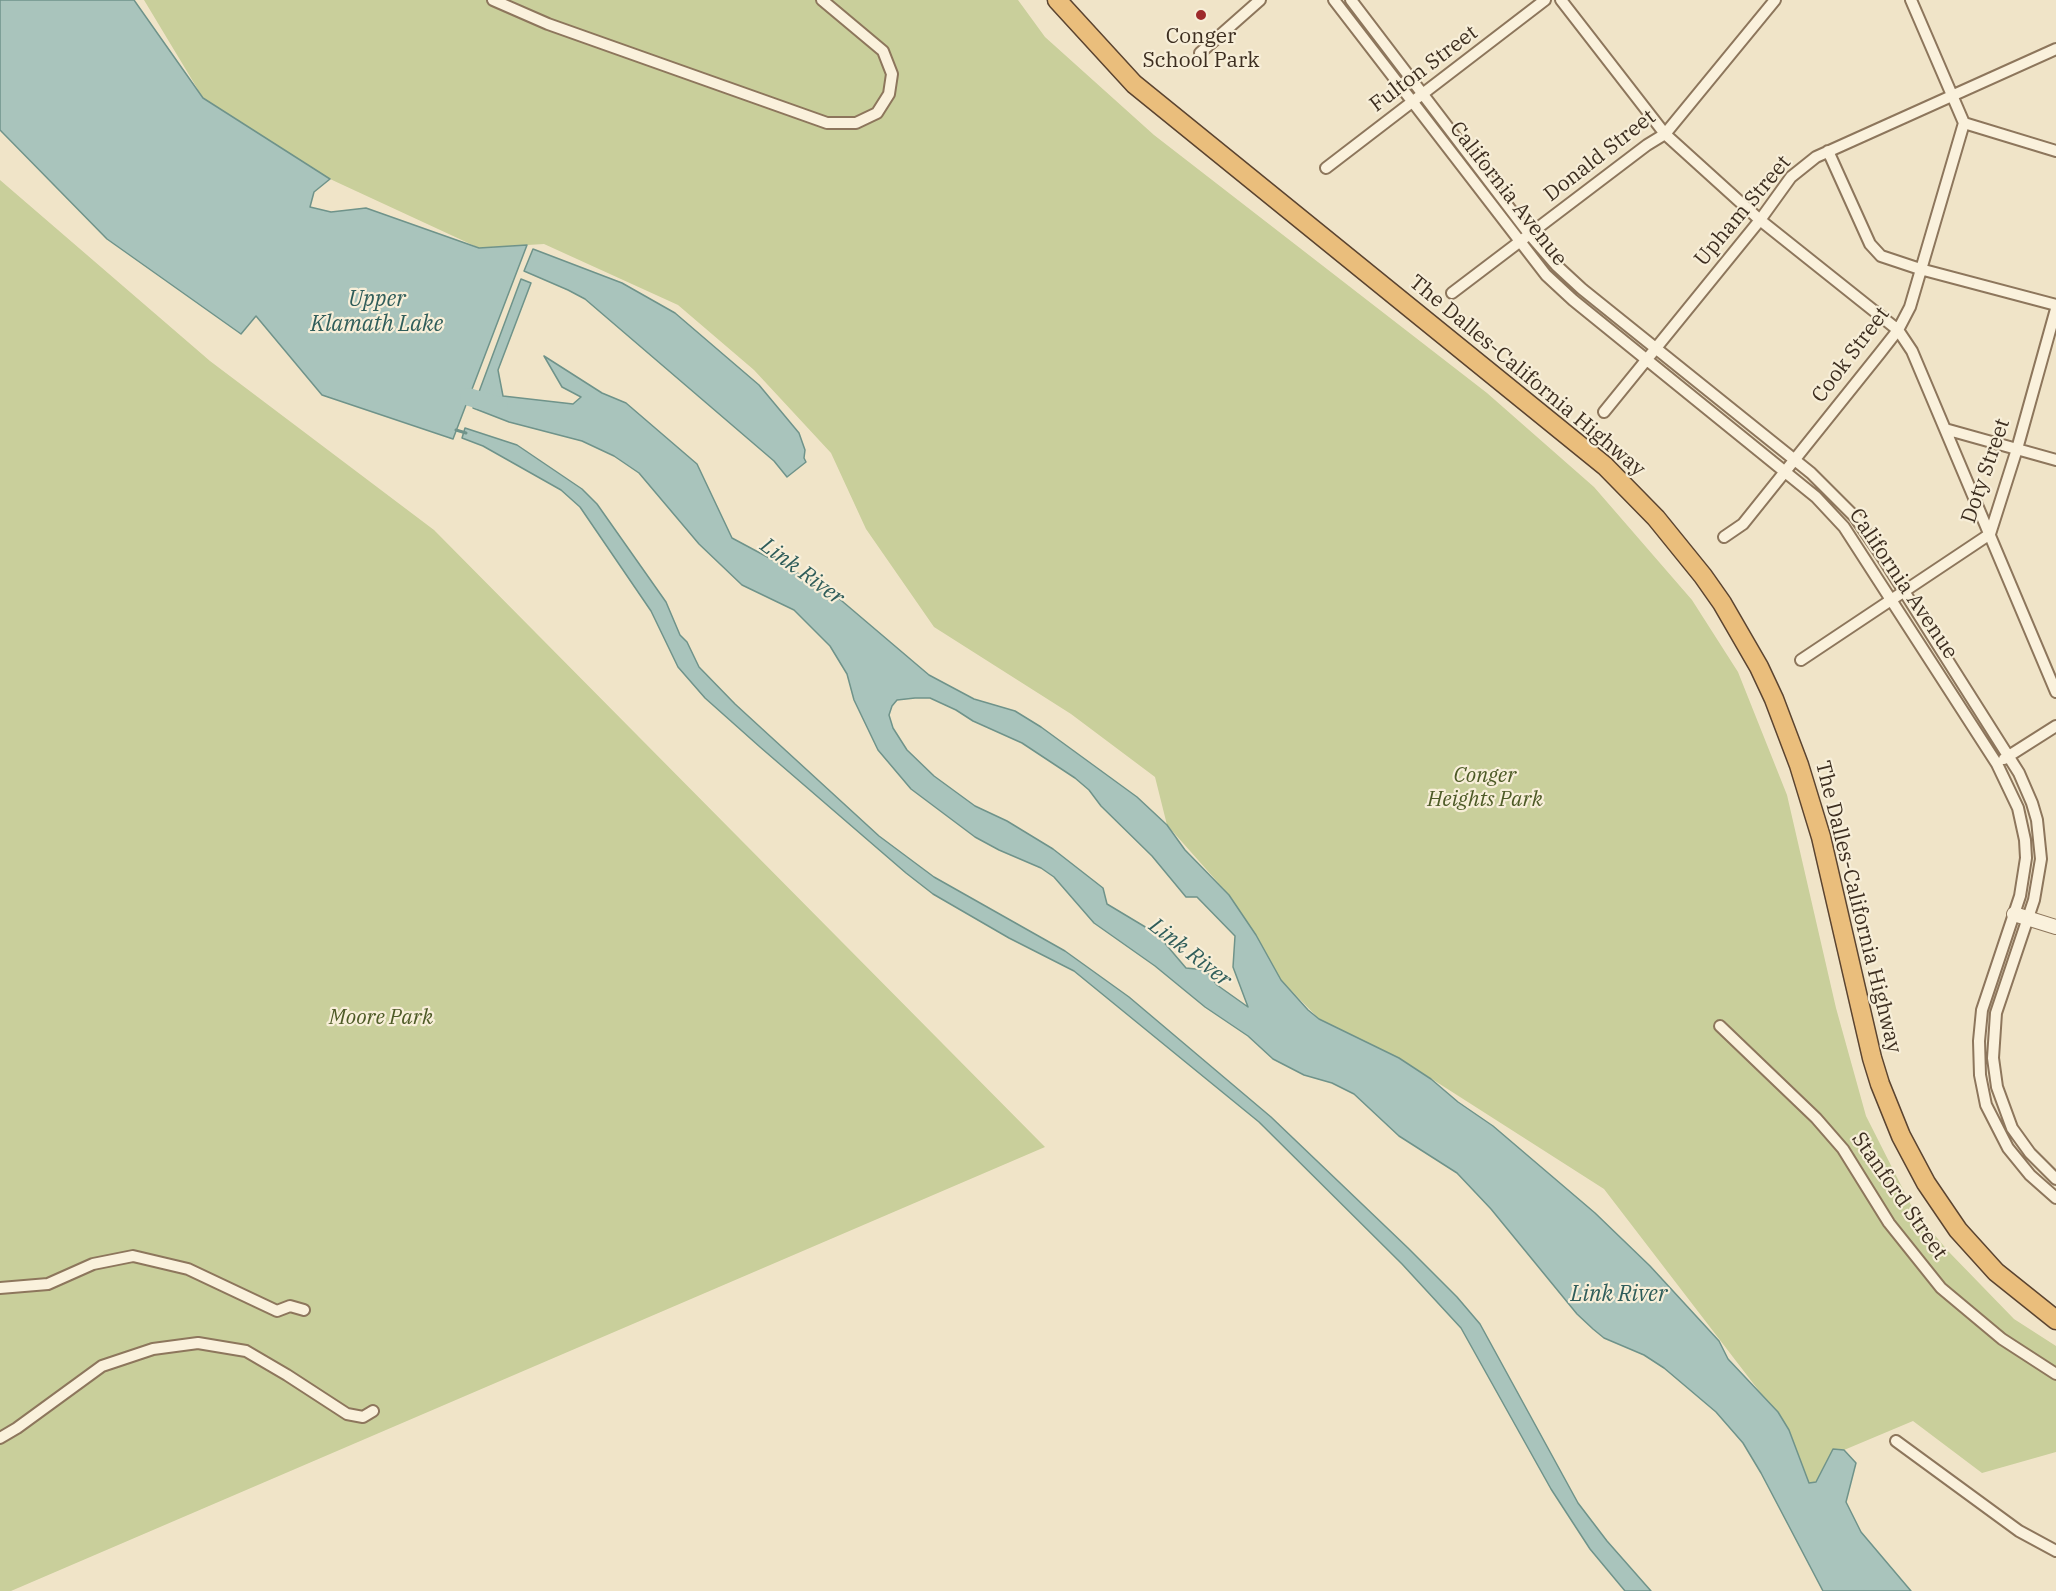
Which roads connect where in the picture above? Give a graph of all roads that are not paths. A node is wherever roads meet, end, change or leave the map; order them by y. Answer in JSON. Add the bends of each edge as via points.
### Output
{"nodes":[{"id":1,"x":493,"y":0,"type":"edge"},
{"id":2,"x":822,"y":0,"type":"edge"},
{"id":3,"x":1057,"y":0,"type":"edge"},
{"id":4,"x":1260,"y":0,"type":"edge"},
{"id":5,"x":1334,"y":0,"type":"edge"},
{"id":6,"x":1351,"y":0,"type":"edge"},
{"id":7,"x":1545,"y":0,"type":"edge"},
{"id":8,"x":1561,"y":0,"type":"edge"},
{"id":9,"x":1775,"y":0,"type":"edge"},
{"id":10,"x":1911,"y":0,"type":"edge"},
{"id":11,"x":2056,"y":49,"type":"edge"},
{"id":12,"x":1200,"y":53,"type":"dead end"},
{"id":13,"x":1422,"y":94,"type":"junction"},
{"id":14,"x":1953,"y":96,"type":"junction"},
{"id":15,"x":1412,"y":103,"type":"junction"},
{"id":16,"x":1964,"y":123,"type":"junction"},
{"id":17,"x":1665,"y":134,"type":"junction"},
{"id":18,"x":1828,"y":151,"type":"junction"},
{"id":19,"x":2056,"y":151,"type":"edge"},
{"id":20,"x":1326,"y":168,"type":"dead end"},
{"id":21,"x":1760,"y":220,"type":"junction"},
{"id":22,"x":1530,"y":234,"type":"junction"},
{"id":23,"x":1519,"y":243,"type":"junction"},
{"id":24,"x":1920,"y":269,"type":"junction"},
{"id":25,"x":1452,"y":293,"type":"dead end"},
{"id":26,"x":2056,"y":307,"type":"edge"},
{"id":27,"x":1898,"y":330,"type":"junction"},
{"id":28,"x":1655,"y":348,"type":"junction"},
{"id":29,"x":1646,"y":359,"type":"junction"},
{"id":30,"x":1604,"y":412,"type":"dead end"},
{"id":31,"x":1946,"y":429,"type":"junction"},
{"id":32,"x":2017,"y":449,"type":"junction"},
{"id":33,"x":1794,"y":459,"type":"junction"},
{"id":34,"x":2056,"y":460,"type":"edge"},
{"id":35,"x":1784,"y":471,"type":"junction"},
{"id":36,"x":1990,"y":534,"type":"junction"},
{"id":37,"x":1724,"y":537,"type":"dead end"},
{"id":38,"x":1904,"y":591,"type":"junction"},
{"id":39,"x":1892,"y":599,"type":"junction"},
{"id":40,"x":1801,"y":660,"type":"dead end"},
{"id":41,"x":2056,"y":692,"type":"edge"},
{"id":42,"x":2056,"y":726,"type":"edge"},
{"id":43,"x":2008,"y":756,"type":"junction"},
{"id":44,"x":1997,"y":764,"type":"junction"},
{"id":45,"x":2014,"y":914,"type":"junction"},
{"id":46,"x":2028,"y":918,"type":"junction"},
{"id":47,"x":2056,"y":927,"type":"edge"},
{"id":48,"x":1720,"y":1026,"type":"dead end"},
{"id":49,"x":2056,"y":1179,"type":"edge"},
{"id":50,"x":2055,"y":1196,"type":"edge"},
{"id":51,"x":0,"y":1288,"type":"edge"},
{"id":52,"x":304,"y":1310,"type":"dead end"},
{"id":53,"x":2056,"y":1320,"type":"edge"},
{"id":54,"x":2056,"y":1374,"type":"edge"},
{"id":55,"x":373,"y":1411,"type":"dead end"},
{"id":56,"x":0,"y":1438,"type":"edge"},
{"id":57,"x":1896,"y":1441,"type":"dead end"},
{"id":58,"x":2056,"y":1551,"type":"edge"}],
"edges":[{"from":1,"to":2,"type":"street","via":[[548,24],[827,123],[856,123],[877,113],[888,94],[892,74],[883,51]]},
{"from":3,"to":53,"type":"highway","name":"The Dalles-California Highway","via":[[1134,84],[1605,466],[1656,518],[1703,576],[1759,667],[1799,765],[1821,837],[1872,1058],[1901,1136],[1958,1230],[1996,1272]]},
{"from":4,"to":12,"type":"street"},
{"from":5,"to":15,"type":"street","name":"California Avenue"},
{"from":6,"to":13,"type":"street","name":"California Avenue"},
{"from":7,"to":13,"type":"street","name":"Fulton Street"},
{"from":8,"to":17,"type":"street"},
{"from":9,"to":17,"type":"street","name":"Donald Street"},
{"from":10,"to":14,"type":"street"},
{"from":11,"to":14,"type":"street","name":"Upham Street"},
{"from":13,"to":15,"type":"street","name":"Fulton Street"},
{"from":13,"to":22,"type":"street","name":"California Avenue"},
{"from":14,"to":16,"type":"street"},
{"from":14,"to":18,"type":"street","name":"Upham Street"},
{"from":15,"to":20,"type":"street","name":"Fulton Street"},
{"from":15,"to":23,"type":"street","name":"California Avenue"},
{"from":16,"to":19,"type":"street"},
{"from":16,"to":24,"type":"street","name":"Cook Street"},
{"from":17,"to":21,"type":"street"},
{"from":17,"to":22,"type":"street","name":"Donald Street"},
{"from":18,"to":21,"type":"street","name":"Upham Street","via":[[1791,177]]},
{"from":18,"to":24,"type":"street","via":[[1870,244],[1881,256]]},
{"from":21,"to":27,"type":"street"},
{"from":21,"to":28,"type":"street","name":"Upham Street"},
{"from":22,"to":23,"type":"street","name":"Donald Street"},
{"from":22,"to":28,"type":"street","name":"California Avenue","via":[[1569,278]]},
{"from":23,"to":25,"type":"street","name":"Donald Street"},
{"from":23,"to":29,"type":"street","name":"California Avenue","via":[[1559,289]]},
{"from":24,"to":26,"type":"street"},
{"from":24,"to":27,"type":"street","name":"Cook Street","via":[[1910,307]]},
{"from":26,"to":32,"type":"street","name":"Doty Street"},
{"from":27,"to":31,"type":"street","via":[[1912,351]]},
{"from":27,"to":33,"type":"street","name":"Cook Street"},
{"from":28,"to":29,"type":"street","name":"Upham Street"},
{"from":28,"to":33,"type":"street","name":"California Avenue"},
{"from":29,"to":30,"type":"street","name":"Upham Street"},
{"from":29,"to":35,"type":"street","name":"California Avenue"},
{"from":31,"to":32,"type":"street"},
{"from":31,"to":36,"type":"street"},
{"from":32,"to":34,"type":"street"},
{"from":32,"to":36,"type":"street","name":"Doty Street"},
{"from":33,"to":35,"type":"street","name":"Cook Street"},
{"from":33,"to":38,"type":"street","name":"California Avenue","via":[[1855,518]]},
{"from":35,"to":37,"type":"street","name":"Cook Street","via":[[1743,524]]},
{"from":35,"to":39,"type":"street","name":"California Avenue","via":[[1844,526]]},
{"from":36,"to":38,"type":"street","name":"Doty Street"},
{"from":36,"to":41,"type":"street"},
{"from":38,"to":39,"type":"street","name":"Doty Street"},
{"from":38,"to":43,"type":"street","name":"California Avenue"},
{"from":39,"to":40,"type":"street","name":"Doty Street"},
{"from":39,"to":44,"type":"street","name":"California Avenue"},
{"from":42,"to":43,"type":"street"},
{"from":43,"to":44,"type":"street"},
{"from":43,"to":46,"type":"street","name":"California Avenue","via":[[2032,803],[2040,839],[2038,880]]},
{"from":44,"to":45,"type":"street","name":"California Avenue","via":[[2018,808],[2025,840],[2024,878]]},
{"from":45,"to":46,"type":"street"},
{"from":45,"to":50,"type":"street","name":"California Avenue","via":[[1982,1010],[1980,1075],[1990,1113],[2008,1148],[2030,1175]]},
{"from":46,"to":47,"type":"street"},
{"from":46,"to":49,"type":"street","name":"California Avenue","via":[[1996,1013],[1995,1073],[2000,1100],[2013,1128],[2030,1153]]},
{"from":48,"to":54,"type":"street","name":"Stanford Street","via":[[1843,1149],[1889,1223],[1941,1288],[2002,1339]]},
{"from":51,"to":52,"type":"street","via":[[48,1284],[93,1264],[133,1256],[188,1269],[277,1311],[290,1306]]},
{"from":55,"to":56,"type":"street","via":[[363,1417],[347,1414],[246,1351],[198,1343],[153,1349],[102,1366]]},
{"from":57,"to":58,"type":"street","via":[[2019,1531]]}]}
